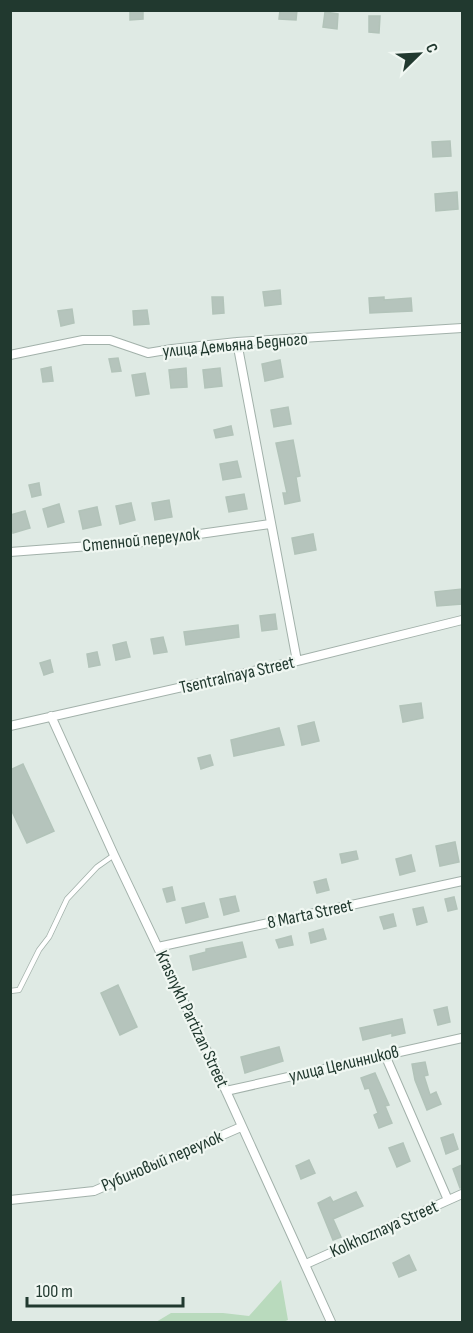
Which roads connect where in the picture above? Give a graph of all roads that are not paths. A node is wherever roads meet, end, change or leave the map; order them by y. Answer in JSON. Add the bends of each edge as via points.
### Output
{"nodes":[{"id":1,"x":462,"y":328,"type":"edge"},
{"id":2,"x":237,"y":342,"type":"junction"},
{"id":3,"x":10,"y":355,"type":"edge"},
{"id":4,"x":270,"y":524,"type":"junction"},
{"id":5,"x":10,"y":552,"type":"edge"},
{"id":6,"x":462,"y":620,"type":"edge"},
{"id":7,"x":297,"y":661,"type":"junction"},
{"id":8,"x":51,"y":716,"type":"junction"},
{"id":9,"x":10,"y":726,"type":"edge"},
{"id":10,"x":114,"y":855,"type":"junction"},
{"id":11,"x":462,"y":881,"type":"edge"},
{"id":12,"x":158,"y":947,"type":"junction"},
{"id":13,"x":10,"y":991,"type":"edge"},
{"id":14,"x":462,"y":1038,"type":"edge"},
{"id":15,"x":385,"y":1055,"type":"junction"},
{"id":16,"x":226,"y":1091,"type":"junction"},
{"id":17,"x":241,"y":1127,"type":"junction"},
{"id":18,"x":462,"y":1194,"type":"edge"},
{"id":19,"x":10,"y":1200,"type":"edge"},
{"id":20,"x":448,"y":1200,"type":"junction"},
{"id":21,"x":306,"y":1264,"type":"junction"},
{"id":22,"x":331,"y":1323,"type":"edge"}],
"edges":[{"from":1,"to":2,"type":"street","name":"улица Демьяна Бедного"},
{"from":2,"to":3,"type":"street","name":"улица Демьяна Бедного","via":[[148,353],[110,340],[83,340]]},
{"from":2,"to":4,"type":"street"},
{"from":4,"to":5,"type":"street","name":"Степной переулок","via":[[143,542]]},
{"from":4,"to":7,"type":"street"},
{"from":6,"to":7,"type":"street","name":"Tsentralnaya Street"},
{"from":7,"to":8,"type":"street","name":"Tsentralnaya Street"},
{"from":8,"to":9,"type":"street","name":"Tsentralnaya Street"},
{"from":8,"to":10,"type":"street","name":"Krasnykh Partizan Street"},
{"from":10,"to":12,"type":"street","name":"Krasnykh Partizan Street"},
{"from":10,"to":13,"type":"lane","via":[[67,899],[19,990]]},
{"from":11,"to":12,"type":"street","name":"8 Marta Street"},
{"from":12,"to":16,"type":"street","name":"Krasnykh Partizan Street"},
{"from":14,"to":15,"type":"street","name":"улица Целинников"},
{"from":15,"to":16,"type":"street","name":"улица Целинников"},
{"from":15,"to":20,"type":"street"},
{"from":16,"to":17,"type":"street","name":"Krasnykh Partizan Street"},
{"from":17,"to":19,"type":"street","name":"Рубиновый переулок","via":[[94,1191]]},
{"from":17,"to":21,"type":"street","name":"Krasnykh Partizan Street"},
{"from":18,"to":20,"type":"street","name":"Kolkhoznaya Street"},
{"from":20,"to":21,"type":"street","name":"Kolkhoznaya Street"},
{"from":21,"to":22,"type":"street","name":"Krasnykh Partizan Street"}]}
